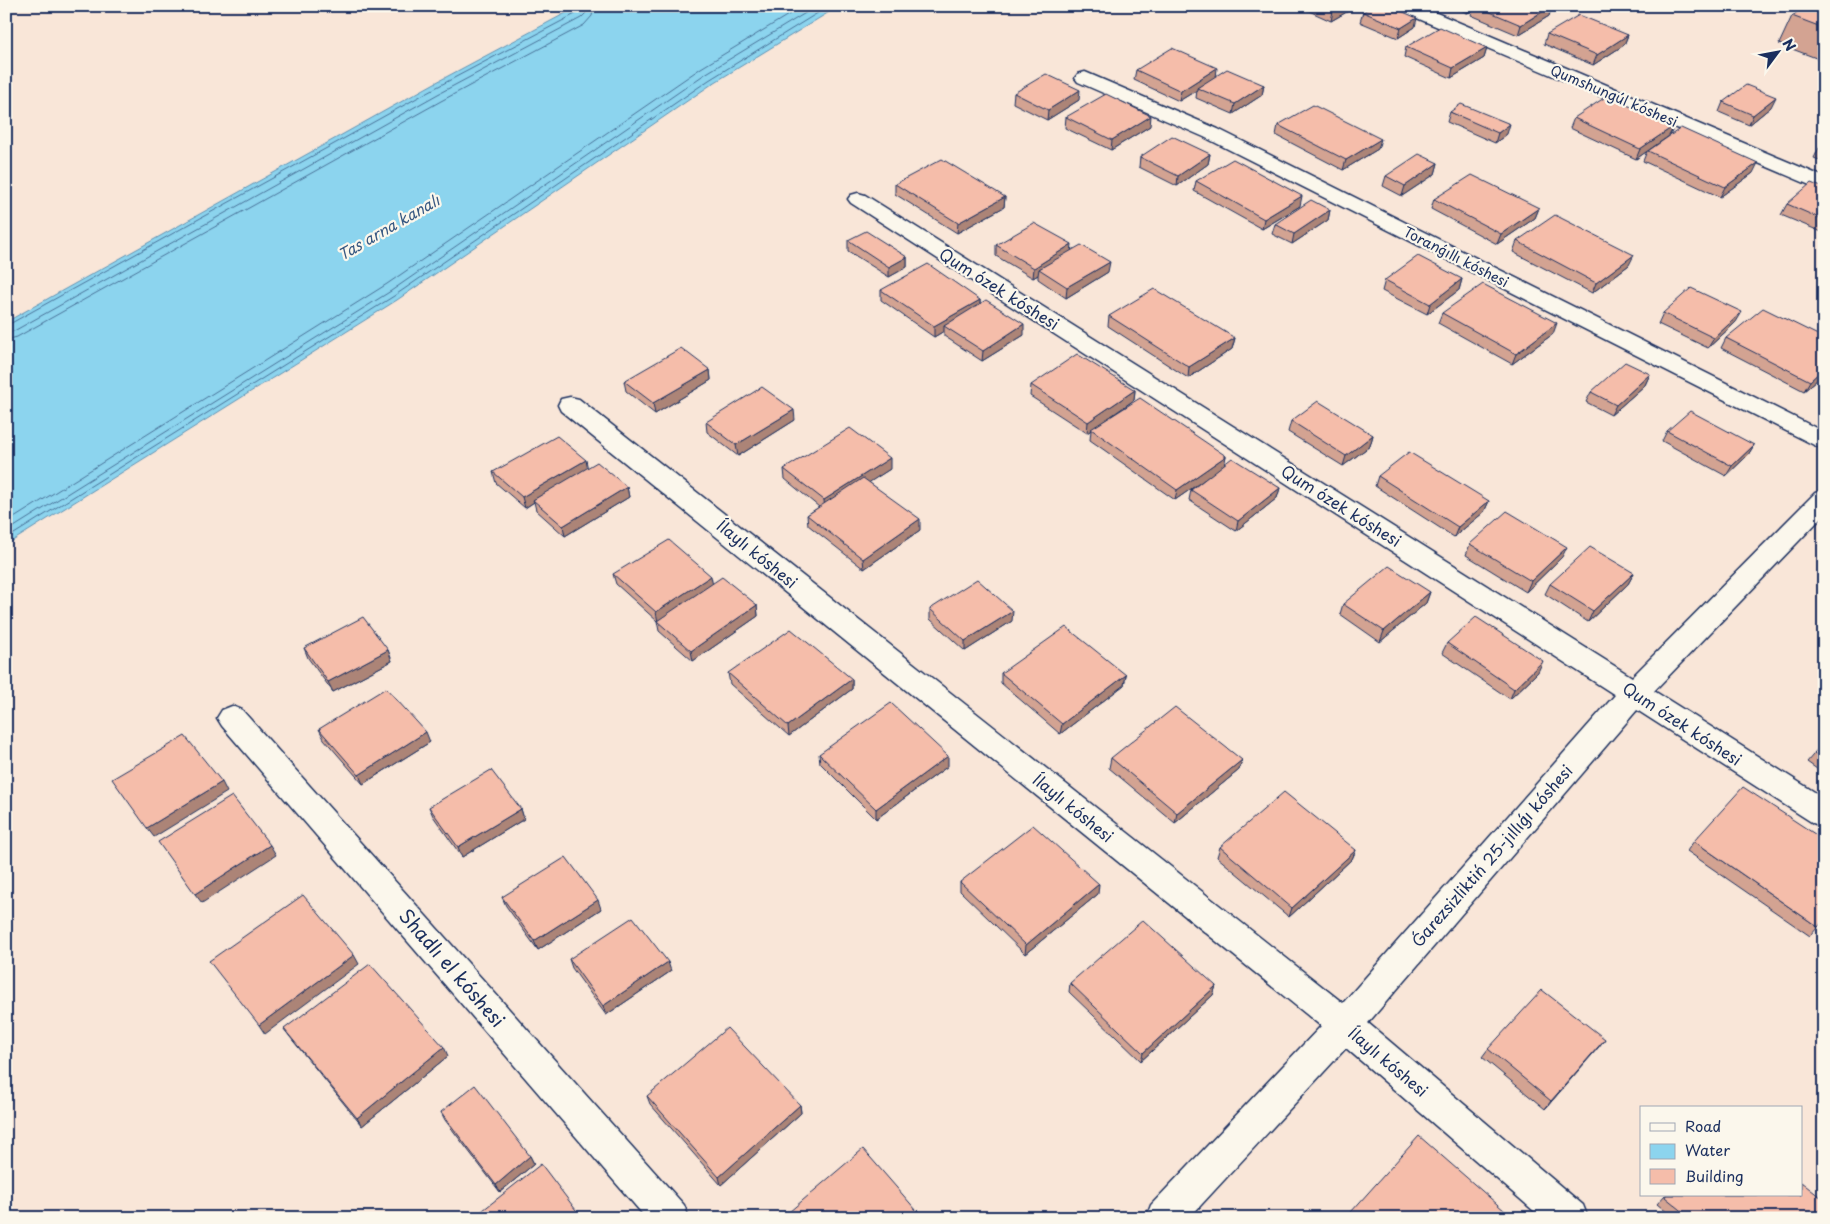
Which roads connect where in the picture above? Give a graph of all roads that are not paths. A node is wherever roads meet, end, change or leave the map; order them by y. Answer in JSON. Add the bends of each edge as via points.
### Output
{"nodes":[{"id":1,"x":1404,"y":6,"type":"edge"},
{"id":2,"x":1085,"y":78,"type":"dead end"},
{"id":3,"x":1824,"y":185,"type":"edge"},
{"id":4,"x":858,"y":199,"type":"dead end"},
{"id":5,"x":570,"y":405,"type":"dead end"},
{"id":6,"x":1824,"y":442,"type":"edge"},
{"id":7,"x":1824,"y":499,"type":"edge"},
{"id":8,"x":1634,"y":693,"type":"junction"},
{"id":9,"x":232,"y":718,"type":"dead end"},
{"id":10,"x":1824,"y":814,"type":"edge"},
{"id":11,"x":1345,"y":1025,"type":"junction"},
{"id":12,"x":671,"y":1218,"type":"edge"},
{"id":13,"x":1164,"y":1218,"type":"edge"},
{"id":14,"x":1570,"y":1218,"type":"edge"}],
"edges":[{"from":1,"to":3,"type":"street","name":"Qumshungúl kóshesi"},
{"from":2,"to":6,"type":"street","name":"Toranǵıllı kóshesi","via":[[1211,133]]},
{"from":4,"to":8,"type":"street","name":"Qum ózek kóshesi"},
{"from":5,"to":11,"type":"street","name":"Ílaylı kóshesi"},
{"from":7,"to":8,"type":"street","name":"Ǵarezsizliktiń 25-jıllıǵı kóshesi"},
{"from":8,"to":10,"type":"street","name":"Qum ózek kóshesi"},
{"from":8,"to":11,"type":"street","name":"Ǵarezsizliktiń 25-jıllıǵı kóshesi"},
{"from":9,"to":12,"type":"street","name":"Shadlı el kóshesi"},
{"from":11,"to":13,"type":"street","name":"Ǵarezsizliktiń 25-jıllıǵı kóshesi"},
{"from":11,"to":14,"type":"street","name":"Ílaylı kóshesi"}]}
